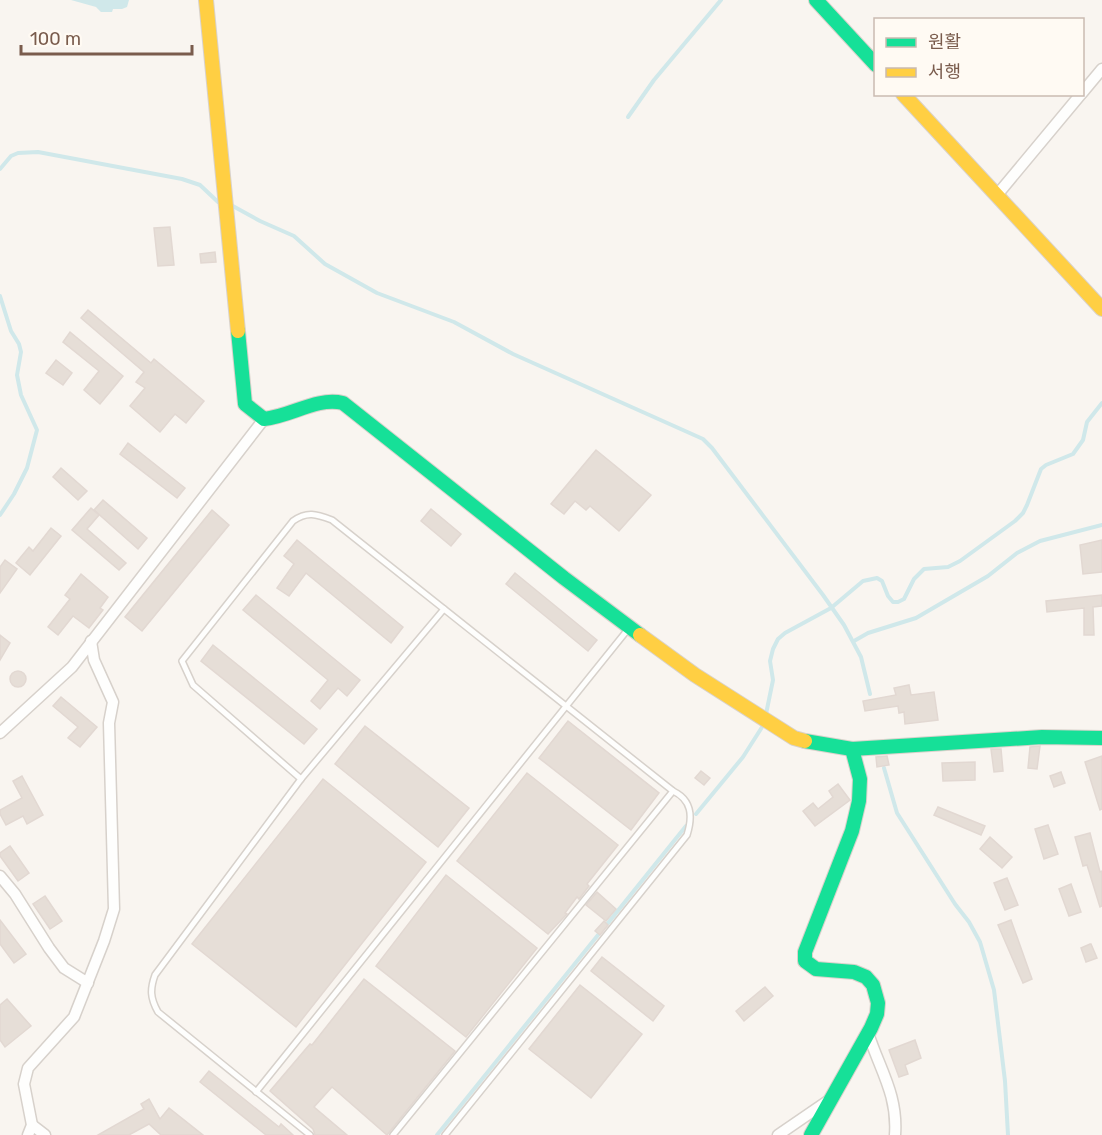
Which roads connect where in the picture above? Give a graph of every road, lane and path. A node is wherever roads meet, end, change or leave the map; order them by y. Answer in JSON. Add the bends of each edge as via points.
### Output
{"nodes":[{"id":1,"x":206,"y":0,"type":"edge"},
{"id":2,"x":816,"y":0,"type":"edge"},
{"id":3,"x":874,"y":63,"type":"edge"},
{"id":4,"x":1102,"y":69,"type":"edge"},
{"id":5,"x":1084,"y":92,"type":"edge"},
{"id":6,"x":905,"y":96,"type":"edge"},
{"id":7,"x":1080,"y":96,"type":"edge"},
{"id":8,"x":997,"y":195,"type":"junction"},
{"id":9,"x":1102,"y":309,"type":"edge"},
{"id":10,"x":264,"y":418,"type":"junction"},
{"id":11,"x":444,"y":609,"type":"junction"},
{"id":12,"x":630,"y":627,"type":"junction"},
{"id":13,"x":91,"y":641,"type":"junction"},
{"id":14,"x":566,"y":707,"type":"junction"},
{"id":15,"x":0,"y":733,"type":"edge"},
{"id":16,"x":1102,"y":738,"type":"edge"},
{"id":17,"x":852,"y":748,"type":"junction"},
{"id":18,"x":301,"y":779,"type":"junction"},
{"id":19,"x":673,"y":791,"type":"junction"},
{"id":20,"x":0,"y":876,"type":"edge"},
{"id":21,"x":88,"y":982,"type":"junction"},
{"id":22,"x":868,"y":1033,"type":"junction"},
{"id":23,"x":256,"y":1092,"type":"junction"},
{"id":24,"x":833,"y":1098,"type":"junction"},
{"id":25,"x":30,"y":1130,"type":"edge"},
{"id":26,"x":45,"y":1135,"type":"edge"},
{"id":27,"x":310,"y":1135,"type":"edge"},
{"id":28,"x":393,"y":1135,"type":"edge"},
{"id":29,"x":445,"y":1135,"type":"edge"},
{"id":30,"x":778,"y":1135,"type":"edge"},
{"id":31,"x":811,"y":1135,"type":"edge"},
{"id":32,"x":895,"y":1135,"type":"edge"}],
"edges":[{"from":1,"to":10,"type":"street","via":[[245,404]]},
{"from":2,"to":3,"type":"street"},
{"from":4,"to":5,"type":"street"},
{"from":6,"to":8,"type":"street"},
{"from":7,"to":8,"type":"street"},
{"from":8,"to":9,"type":"street"},
{"from":10,"to":12,"type":"street","via":[[280,417],[330,400],[343,403]]},
{"from":10,"to":13,"type":"street"},
{"from":11,"to":14,"type":"lane"},
{"from":11,"to":18,"type":"lane"},
{"from":11,"to":18,"type":"lane","via":[[332,520],[314,513],[293,521],[182,661],[193,684]]},
{"from":12,"to":14,"type":"lane"},
{"from":12,"to":17,"type":"street","via":[[695,675],[794,738]]},
{"from":13,"to":15,"type":"street","via":[[72,667]]},
{"from":13,"to":21,"type":"street","via":[[94,660],[113,702],[108,723],[114,909]]},
{"from":14,"to":19,"type":"lane"},
{"from":14,"to":23,"type":"lane"},
{"from":16,"to":17,"type":"street","via":[[1042,737]]},
{"from":17,"to":22,"type":"street","via":[[860,779],[857,811],[805,961],[817,970],[861,974],[870,979],[878,1003]]},
{"from":18,"to":23,"type":"lane","via":[[155,975],[150,989],[158,1012]]},
{"from":19,"to":28,"type":"lane"},
{"from":19,"to":29,"type":"lane","via":[[682,795],[688,805],[692,821],[687,835]]},
{"from":20,"to":21,"type":"street","via":[[64,968]]},
{"from":21,"to":25,"type":"street","via":[[74,1017],[28,1068],[24,1084]]},
{"from":22,"to":24,"type":"street"},
{"from":22,"to":32,"type":"street","via":[[895,1102]]},
{"from":23,"to":27,"type":"lane"},
{"from":24,"to":30,"type":"street"},
{"from":24,"to":31,"type":"street"},
{"from":25,"to":26,"type":"street"}]}
